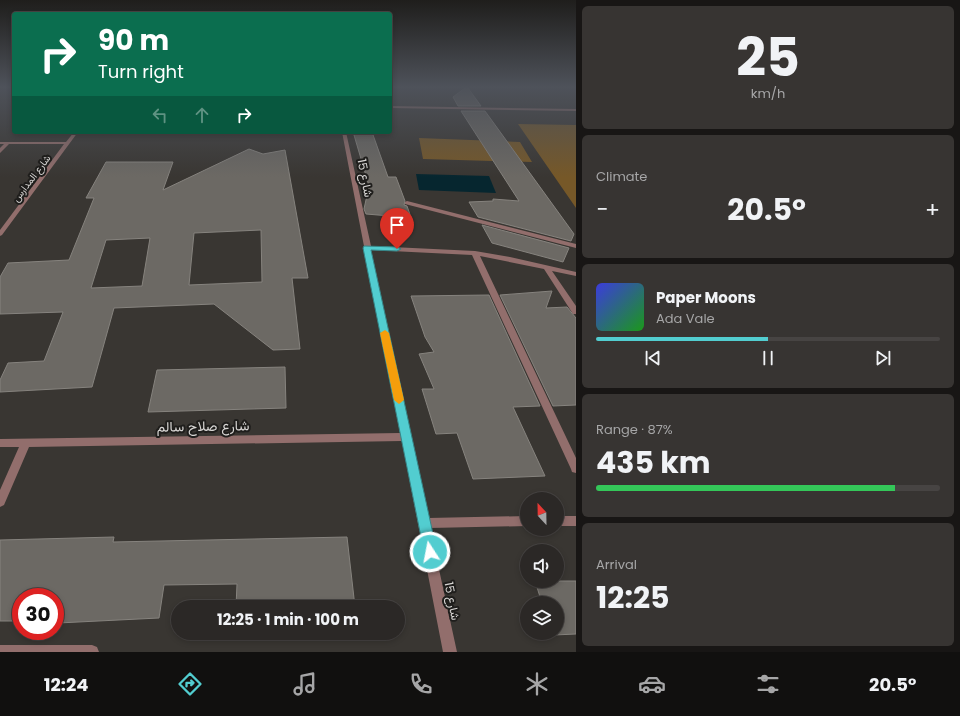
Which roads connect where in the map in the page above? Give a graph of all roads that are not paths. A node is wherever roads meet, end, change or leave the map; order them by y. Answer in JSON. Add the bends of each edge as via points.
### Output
{"nodes":[{"id":1,"x":75,"y":134,"type":"edge"},
{"id":2,"x":344,"y":134,"type":"edge"},
{"id":3,"x":0,"y":143,"type":"edge"},
{"id":4,"x":8,"y":143,"type":"junction"},
{"id":5,"x":68,"y":143,"type":"junction"},
{"id":6,"x":0,"y":151,"type":"edge"},
{"id":7,"x":407,"y":203,"type":"dead end"},
{"id":8,"x":0,"y":234,"type":"edge"},
{"id":9,"x":576,"y":246,"type":"edge"},
{"id":10,"x":367,"y":248,"type":"junction"},
{"id":11,"x":475,"y":253,"type":"junction"},
{"id":12,"x":546,"y":267,"type":"junction"},
{"id":13,"x":576,"y":274,"type":"edge"},
{"id":14,"x":576,"y":312,"type":"edge"},
{"id":15,"x":407,"y":437,"type":"junction"},
{"id":16,"x":26,"y":442,"type":"junction"},
{"id":17,"x":0,"y":443,"type":"edge"},
{"id":18,"x":576,"y":469,"type":"edge"},
{"id":19,"x":0,"y":502,"type":"edge"},
{"id":20,"x":520,"y":521,"type":"edge"},
{"id":21,"x":564,"y":521,"type":"edge"},
{"id":22,"x":576,"y":521,"type":"edge"},
{"id":23,"x":425,"y":523,"type":"junction"},
{"id":24,"x":0,"y":652,"type":"edge"},
{"id":25,"x":92,"y":652,"type":"edge"},
{"id":26,"x":450,"y":652,"type":"edge"}],
"edges":[{"from":1,"to":5,"type":"street","name":"شارع المدارس"},
{"from":2,"to":10,"type":"street","name":"شارع 15"},
{"from":3,"to":4,"type":"street"},
{"from":4,"to":5,"type":"street"},
{"from":4,"to":6,"type":"street"},
{"from":5,"to":8,"type":"street","name":"شارع المدارس"},
{"from":7,"to":9,"type":"street"},
{"from":10,"to":11,"type":"street"},
{"from":10,"to":15,"type":"street","name":"شارع 15"},
{"from":11,"to":12,"type":"street"},
{"from":11,"to":18,"type":"street"},
{"from":12,"to":13,"type":"street"},
{"from":12,"to":14,"type":"street"},
{"from":15,"to":16,"type":"street","name":"شارع صلاح سالم"},
{"from":15,"to":23,"type":"street","name":"شارع 15"},
{"from":16,"to":17,"type":"street","name":"شارع صلاح سالم"},
{"from":16,"to":19,"type":"street"},
{"from":20,"to":23,"type":"street"},
{"from":21,"to":22,"type":"street"},
{"from":23,"to":26,"type":"street","name":"شارع 15"},
{"from":24,"to":25,"type":"street"}]}
